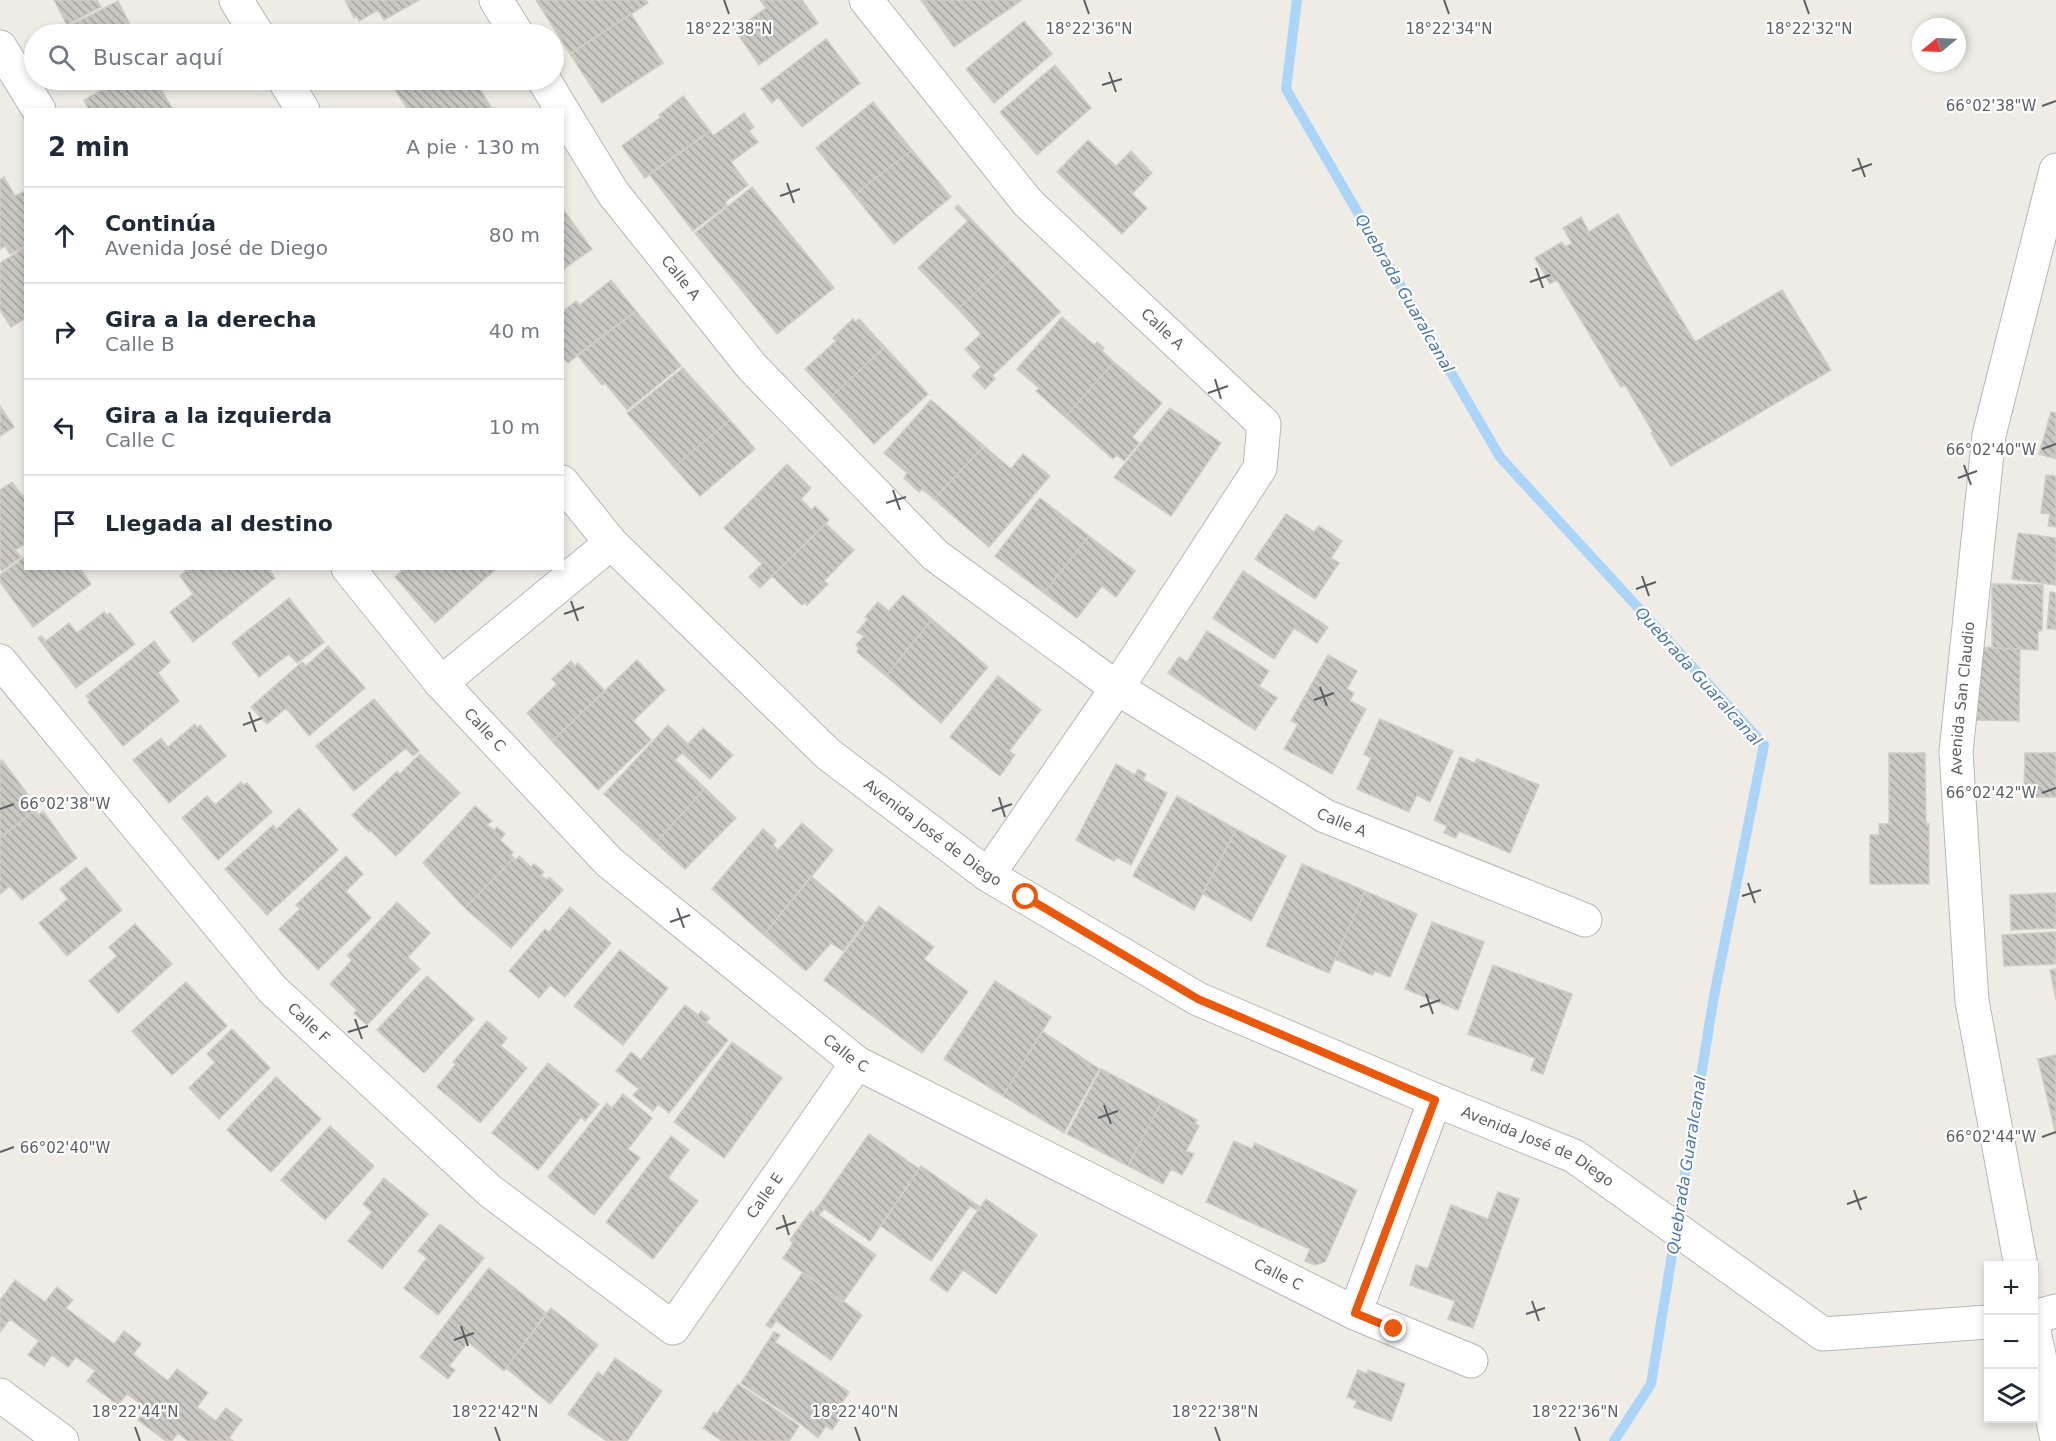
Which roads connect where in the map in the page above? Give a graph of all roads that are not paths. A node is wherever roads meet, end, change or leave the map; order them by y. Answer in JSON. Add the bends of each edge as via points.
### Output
{"nodes":[{"id":1,"x":236,"y":0,"type":"edge"},
{"id":2,"x":496,"y":0,"type":"edge"},
{"id":3,"x":866,"y":0,"type":"edge"},
{"id":4,"x":251,"y":24,"type":"edge"},
{"id":5,"x":511,"y":24,"type":"edge"},
{"id":6,"x":0,"y":47,"type":"edge"},
{"id":7,"x":24,"y":86,"type":"edge"},
{"id":8,"x":27,"y":90,"type":"edge"},
{"id":9,"x":290,"y":90,"type":"edge"},
{"id":10,"x":550,"y":90,"type":"edge"},
{"id":11,"x":38,"y":108,"type":"edge"},
{"id":12,"x":302,"y":108,"type":"edge"},
{"id":13,"x":561,"y":108,"type":"edge"},
{"id":14,"x":564,"y":113,"type":"edge"},
{"id":15,"x":2056,"y":170,"type":"edge"},
{"id":16,"x":564,"y":484,"type":"edge"},
{"id":17,"x":611,"y":543,"type":"junction"},
{"id":18,"x":350,"y":570,"type":"edge"},
{"id":19,"x":0,"y":661,"type":"edge"},
{"id":20,"x":441,"y":683,"type":"junction"},
{"id":21,"x":1117,"y":688,"type":"junction"},
{"id":22,"x":988,"y":875,"type":"junction"},
{"id":23,"x":1585,"y":920,"type":"dead end"},
{"id":24,"x":857,"y":1063,"type":"junction"},
{"id":25,"x":1435,"y":1100,"type":"junction"},
{"id":26,"x":2020,"y":1261,"type":"edge"},
{"id":27,"x":2056,"y":1311,"type":"edge"},
{"id":28,"x":1355,"y":1313,"type":"junction"},
{"id":29,"x":2038,"y":1316,"type":"edge"},
{"id":30,"x":1984,"y":1322,"type":"edge"},
{"id":31,"x":673,"y":1328,"type":"joint"},
{"id":32,"x":2038,"y":1350,"type":"edge"},
{"id":33,"x":1471,"y":1361,"type":"dead end"},
{"id":34,"x":0,"y":1395,"type":"edge"},
{"id":35,"x":2056,"y":1435,"type":"edge"},
{"id":36,"x":62,"y":1441,"type":"edge"}],
"edges":[{"from":1,"to":4,"type":"street"},
{"from":2,"to":5,"type":"street"},
{"from":3,"to":21,"type":"street","name":"Calle A","via":[[1028,203],[1264,424],[1260,468]]},
{"from":6,"to":7,"type":"street"},
{"from":8,"to":11,"type":"street"},
{"from":9,"to":12,"type":"street"},
{"from":10,"to":13,"type":"street","name":"Calle A"},
{"from":14,"to":21,"type":"street","name":"Calle A","via":[[613,193],[752,367],[935,555]]},
{"from":15,"to":26,"type":"street","name":"Avenida San Claudio","via":[[1989,435],[1956,752],[1972,1001]]},
{"from":16,"to":17,"type":"street","name":"Avenida José de Diego"},
{"from":17,"to":20,"type":"street"},
{"from":17,"to":22,"type":"street","name":"Avenida José de Diego","via":[[828,754]]},
{"from":18,"to":20,"type":"street","name":"Calle C"},
{"from":19,"to":31,"type":"street","name":"Calle F","via":[[272,989],[490,1191]]},
{"from":20,"to":24,"type":"street","name":"Calle C","via":[[609,862]]},
{"from":21,"to":22,"type":"street","name":"Calle A"},
{"from":21,"to":23,"type":"street","name":"Calle A","via":[[1325,816]]},
{"from":22,"to":25,"type":"street","name":"Avenida José de Diego","via":[[1198,999]]},
{"from":24,"to":28,"type":"street","name":"Calle C"},
{"from":24,"to":31,"type":"street","name":"Calle E"},
{"from":25,"to":28,"type":"street"},
{"from":25,"to":30,"type":"street","name":"Avenida José de Diego","via":[[1574,1156],[1822,1334]]},
{"from":27,"to":29,"type":"street"},
{"from":28,"to":33,"type":"street","name":"Calle C"},
{"from":32,"to":35,"type":"street"},
{"from":34,"to":36,"type":"street"}]}
